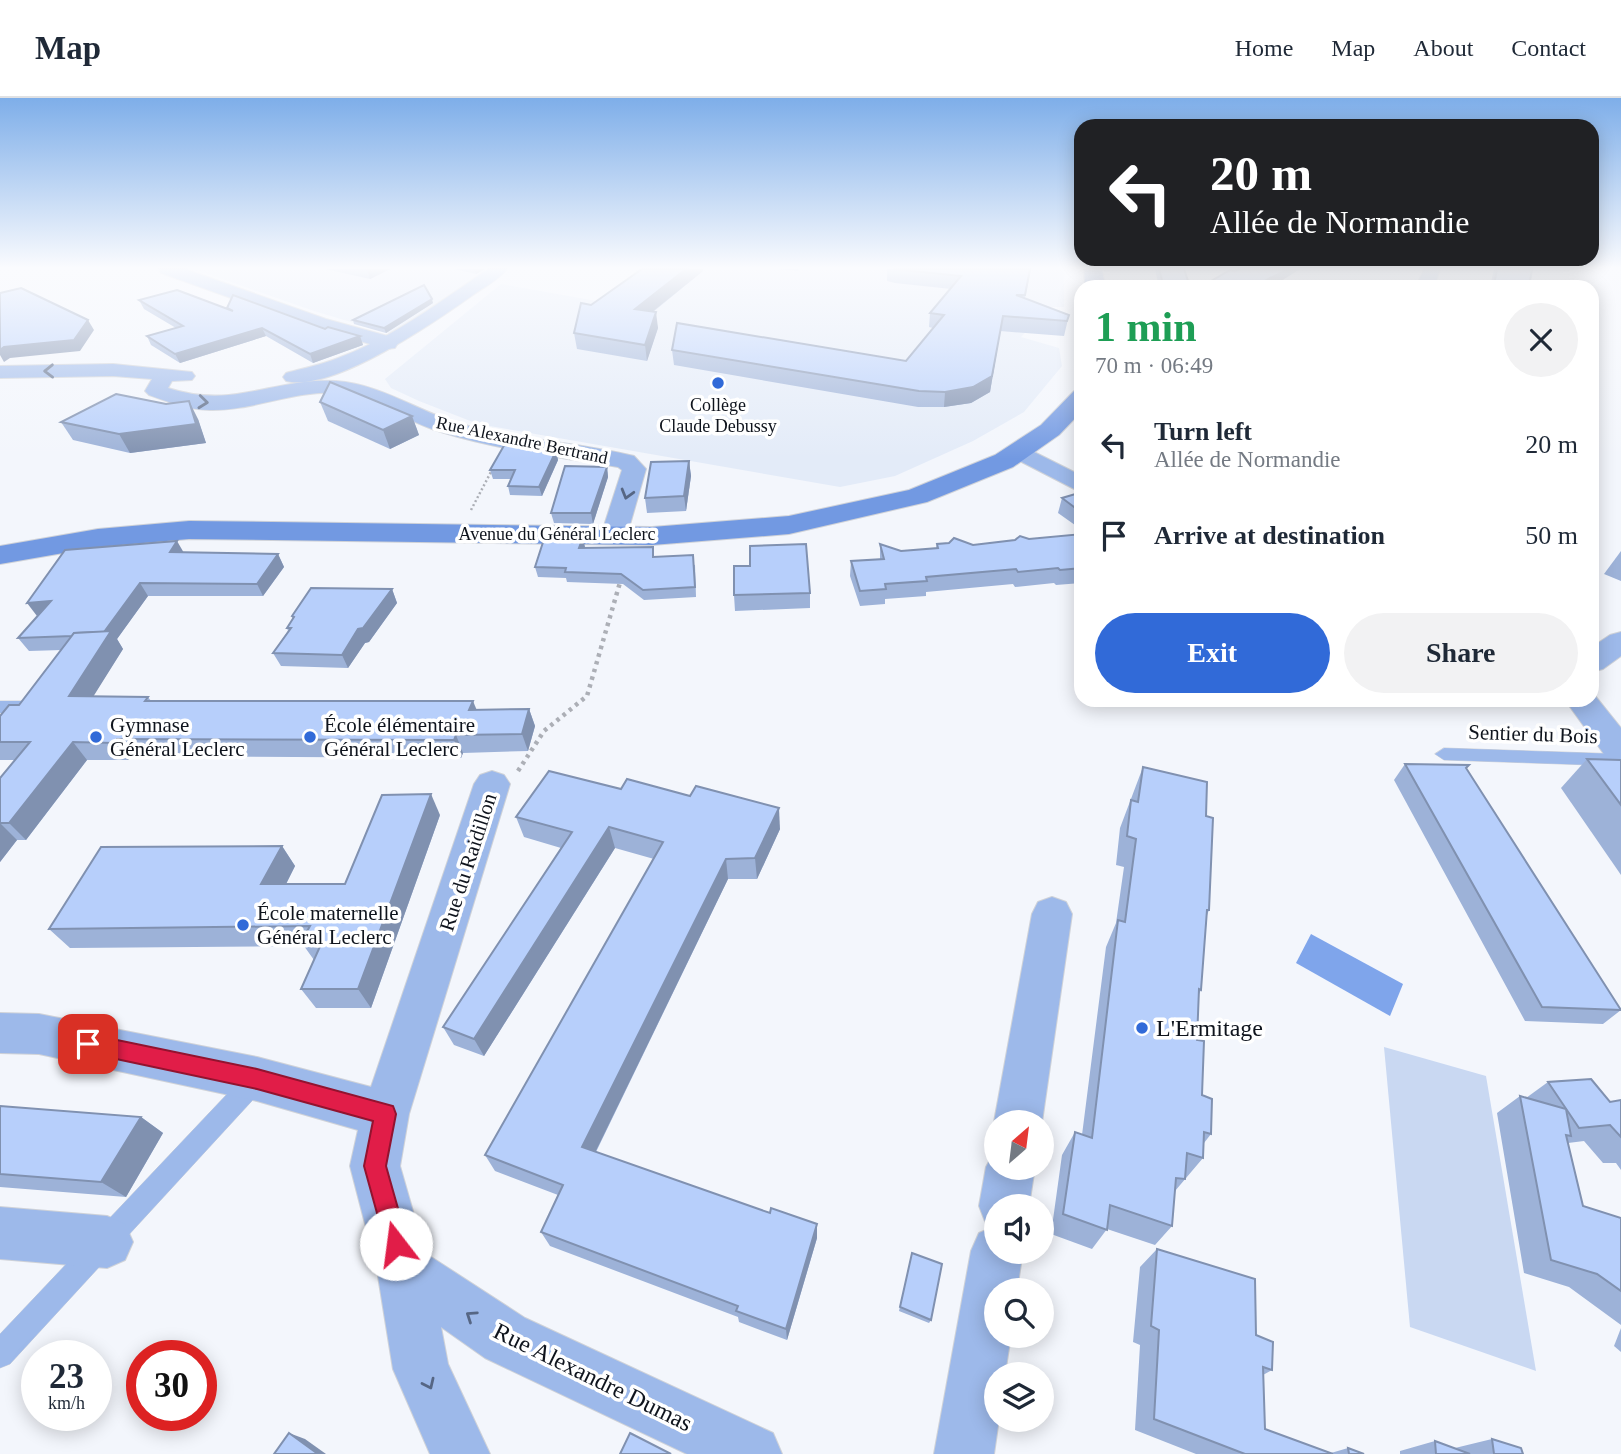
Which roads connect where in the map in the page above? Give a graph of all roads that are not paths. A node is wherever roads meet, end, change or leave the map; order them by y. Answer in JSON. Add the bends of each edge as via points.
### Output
{"nodes":[{"id":1,"x":351,"y":332,"type":"edge"},
{"id":2,"x":403,"y":332,"type":"edge"},
{"id":3,"x":387,"y":343,"type":"junction"},
{"id":4,"x":0,"y":372,"type":"edge"},
{"id":5,"x":166,"y":374,"type":"junction"},
{"id":6,"x":201,"y":378,"type":"dead end"},
{"id":7,"x":244,"y":381,"type":"dead end"},
{"id":8,"x":1074,"y":404,"type":"edge"},
{"id":9,"x":1018,"y":451,"type":"junction"},
{"id":10,"x":1074,"y":481,"type":"edge"},
{"id":11,"x":614,"y":535,"type":"junction"},
{"id":12,"x":0,"y":555,"type":"edge"},
{"id":13,"x":1621,"y":642,"type":"edge"},
{"id":14,"x":1599,"y":657,"type":"edge"},
{"id":15,"x":0,"y":707,"type":"edge"},
{"id":16,"x":1586,"y":707,"type":"edge"},
{"id":17,"x":9,"y":727,"type":"edge"},
{"id":18,"x":1621,"y":752,"type":"edge"},
{"id":19,"x":1444,"y":754,"type":"dead end"},
{"id":20,"x":1621,"y":760,"type":"edge"},
{"id":21,"x":492,"y":784,"type":"road end"},
{"id":22,"x":1052,"y":914,"type":"dead end"},
{"id":23,"x":0,"y":1033,"type":"edge"},
{"id":24,"x":257,"y":1079,"type":"junction"},
{"id":25,"x":1020,"y":1110,"type":"edge"},
{"id":26,"x":386,"y":1114,"type":"junction"},
{"id":27,"x":0,"y":1233,"type":"edge"},
{"id":28,"x":107,"y":1242,"type":"junction"},
{"id":29,"x":995,"y":1264,"type":"edge"},
{"id":30,"x":403,"y":1270,"type":"junction"},
{"id":31,"x":0,"y":1354,"type":"edge"},
{"id":32,"x":460,"y":1454,"type":"edge"},
{"id":33,"x":752,"y":1454,"type":"edge"},
{"id":34,"x":964,"y":1454,"type":"edge"}],
"edges":[{"from":1,"to":3,"type":"street"},
{"from":2,"to":3,"type":"street"},
{"from":3,"to":7,"type":"street","via":[[302,376]]},
{"from":5,"to":4,"type":"street","one_way":true},
{"from":5,"to":6,"type":"street"},
{"from":5,"to":11,"type":"street","name":"Rue Alexandre Bertrand","one_way":true,"via":[[156,391],[184,400],[214,404],[297,389],[355,390],[467,433],[626,461],[634,469]]},
{"from":8,"to":9,"type":"main road","name":"Avenue du Général Leclerc","via":[[1050,430]]},
{"from":9,"to":10,"type":"street"},
{"from":9,"to":11,"type":"main road","name":"Avenue du Général Leclerc","via":[[917,496],[789,525]]},
{"from":11,"to":12,"type":"main road","name":"Avenue du Général Leclerc","via":[[188,530],[98,538]]},
{"from":13,"to":14,"type":"street"},
{"from":15,"to":17,"type":"lane","via":[[26,707]]},
{"from":16,"to":18,"type":"street"},
{"from":19,"to":20,"type":"lane","name":"Sentier du Bois"},
{"from":21,"to":26,"type":"street","name":"Rue du Raidillon"},
{"from":22,"to":25,"type":"street"},
{"from":23,"to":24,"type":"street","via":[[39,1034]]},
{"from":24,"to":26,"type":"street"},
{"from":24,"to":28,"type":"lane"},
{"from":26,"to":30,"type":"street","name":"Rue du Raidillon","via":[[375,1166]]},
{"from":27,"to":28,"type":"street"},
{"from":28,"to":31,"type":"lane"},
{"from":29,"to":34,"type":"street"},
{"from":30,"to":32,"type":"street","one_way":true,"via":[[421,1369]]},
{"from":33,"to":30,"type":"street","name":"Rue Alexandre Dumas","one_way":true,"via":[[505,1338]]}]}
